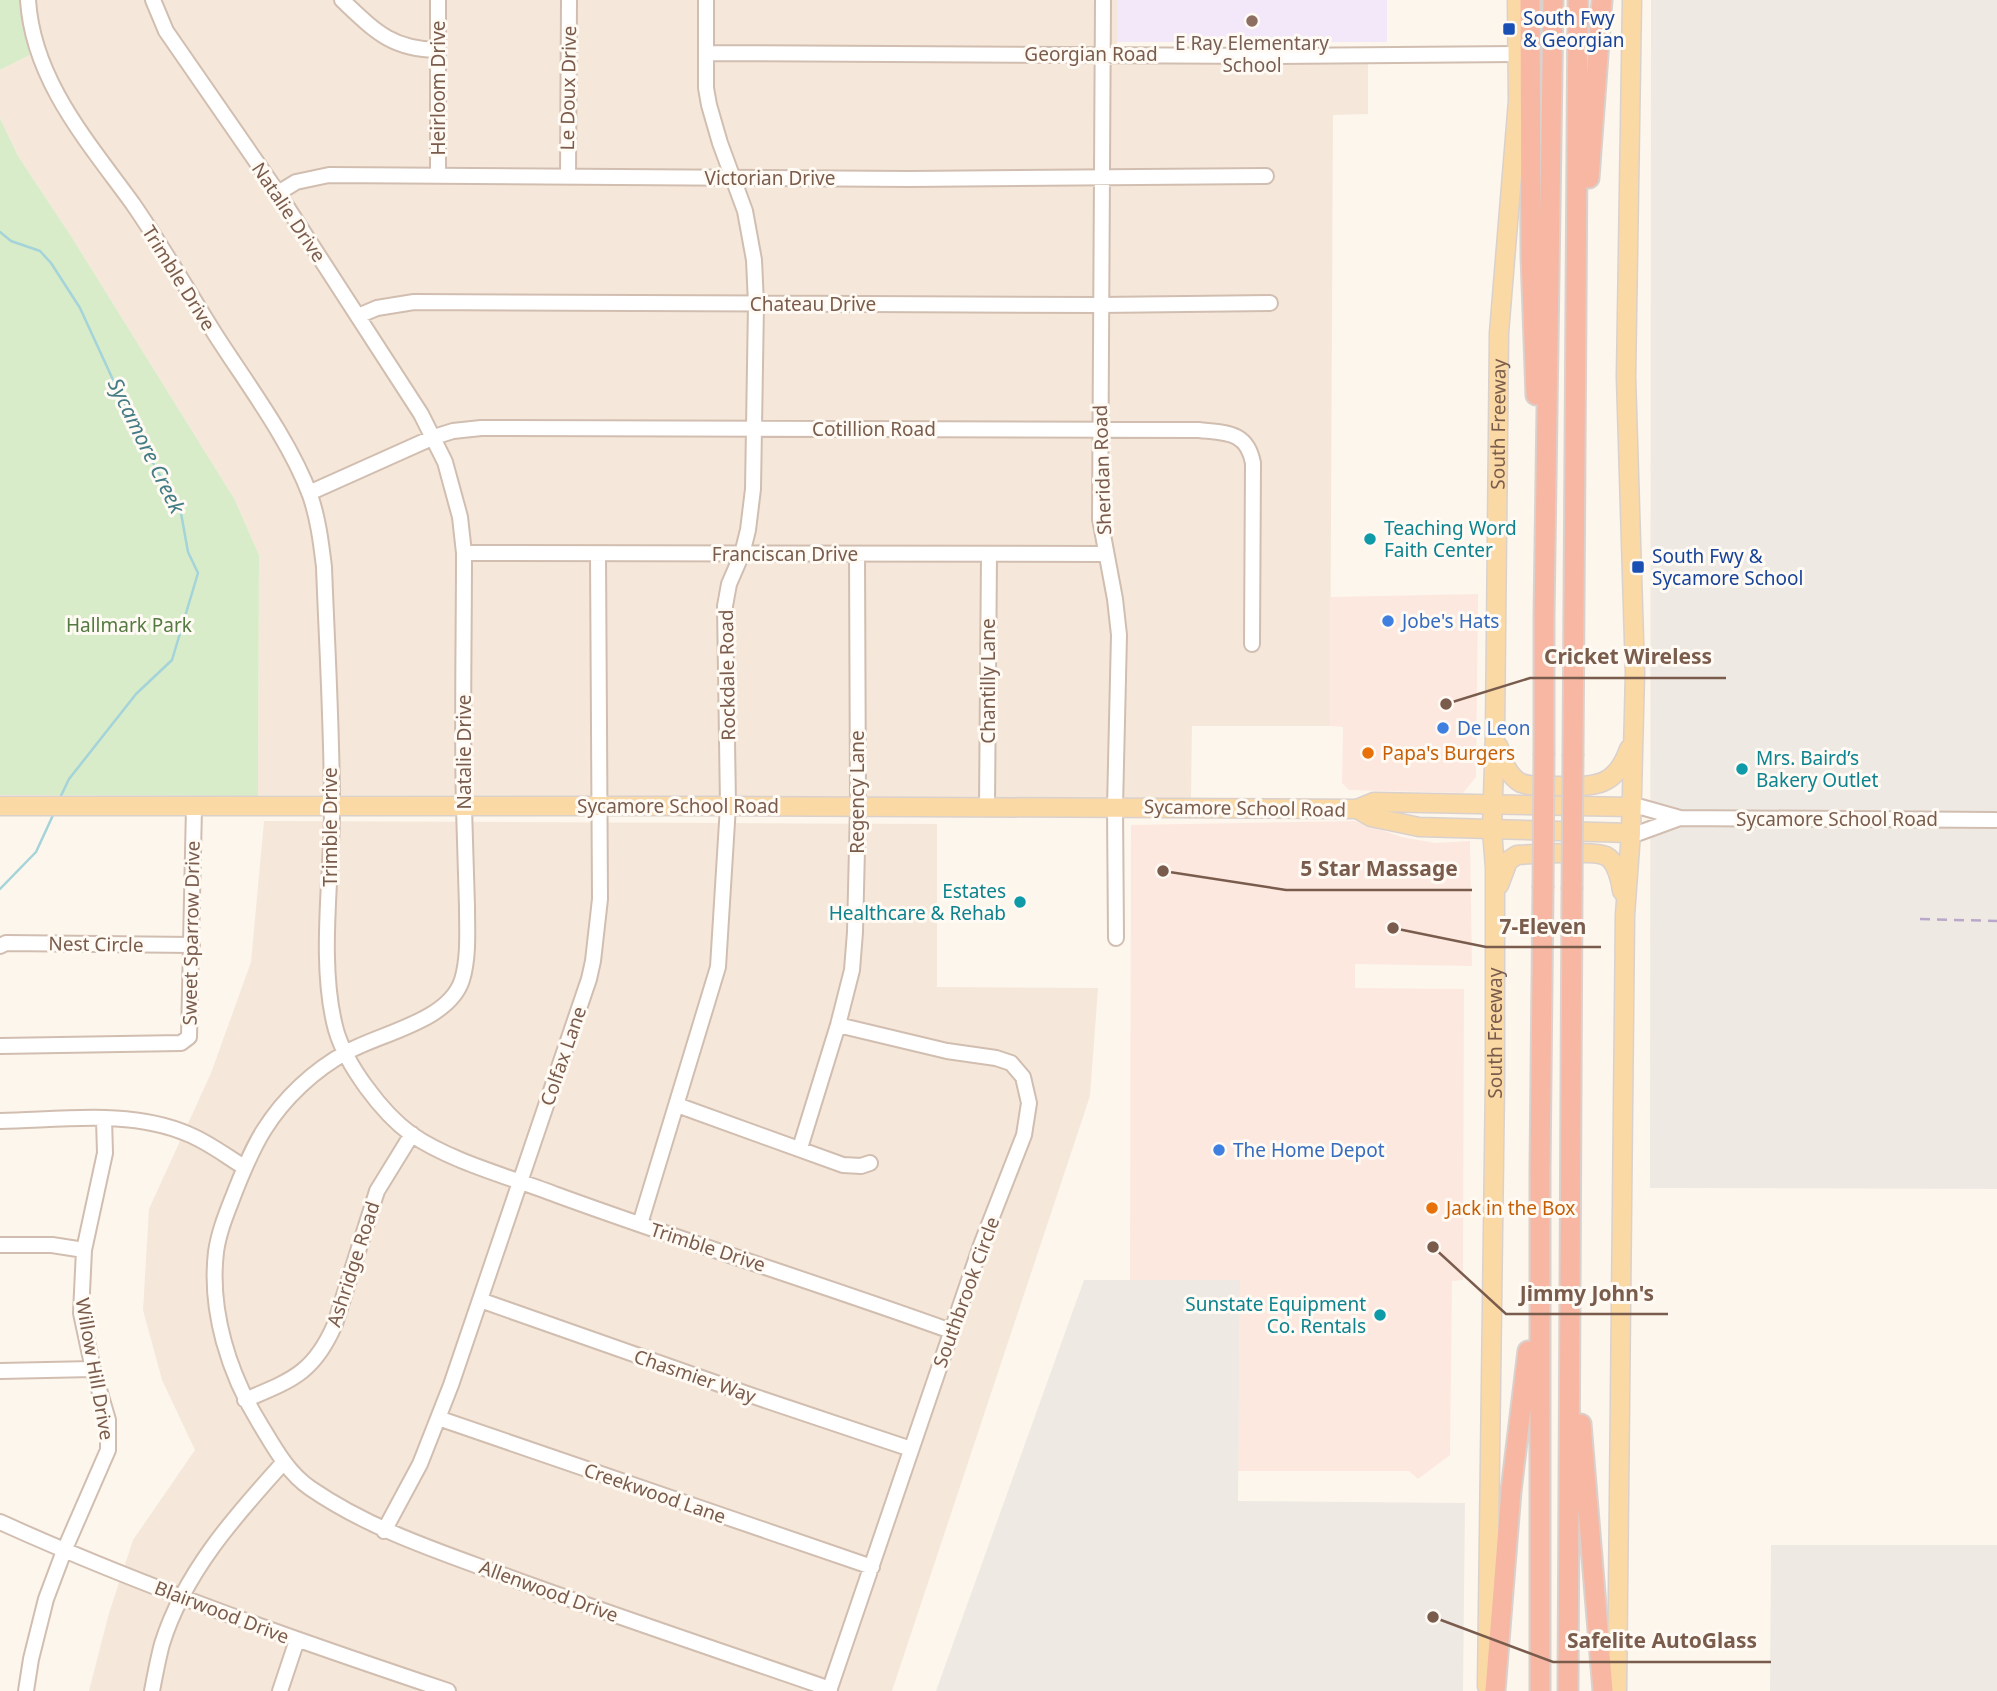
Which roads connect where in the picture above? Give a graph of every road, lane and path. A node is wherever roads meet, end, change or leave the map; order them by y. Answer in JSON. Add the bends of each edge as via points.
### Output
{"nodes":[{"id":1,"x":27,"y":0,"type":"edge"},
{"id":2,"x":153,"y":0,"type":"edge"},
{"id":3,"x":342,"y":0,"type":"edge"},
{"id":4,"x":438,"y":0,"type":"edge"},
{"id":5,"x":569,"y":0,"type":"edge"},
{"id":6,"x":706,"y":0,"type":"edge"},
{"id":7,"x":1103,"y":0,"type":"edge"},
{"id":8,"x":1517,"y":0,"type":"edge"},
{"id":9,"x":1530,"y":0,"type":"edge"},
{"id":10,"x":1553,"y":0,"type":"edge"},
{"id":11,"x":1578,"y":0,"type":"edge"},
{"id":12,"x":1602,"y":0,"type":"edge"},
{"id":13,"x":1632,"y":0,"type":"edge"},
{"id":14,"x":438,"y":50,"type":"junction"},
{"id":15,"x":706,"y":52,"type":"junction"},
{"id":16,"x":1102,"y":54,"type":"junction"},
{"id":17,"x":1517,"y":54,"type":"junction"},
{"id":18,"x":438,"y":176,"type":"junction"},
{"id":19,"x":568,"y":176,"type":"junction"},
{"id":20,"x":1266,"y":176,"type":"dead end"},
{"id":21,"x":734,"y":178,"type":"junction"},
{"id":22,"x":1102,"y":178,"type":"junction"},
{"id":23,"x":278,"y":193,"type":"junction"},
{"id":24,"x":1577,"y":252,"type":"junction"},
{"id":25,"x":1270,"y":303,"type":"dead end"},
{"id":26,"x":756,"y":304,"type":"junction"},
{"id":27,"x":1101,"y":305,"type":"junction"},
{"id":28,"x":358,"y":316,"type":"junction"},
{"id":29,"x":754,"y":429,"type":"junction"},
{"id":30,"x":1100,"y":429,"type":"junction"},
{"id":31,"x":434,"y":437,"type":"junction"},
{"id":32,"x":309,"y":493,"type":"junction"},
{"id":33,"x":464,"y":554,"type":"junction"},
{"id":34,"x":598,"y":554,"type":"junction"},
{"id":35,"x":742,"y":554,"type":"junction"},
{"id":36,"x":857,"y":554,"type":"junction"},
{"id":37,"x":1106,"y":554,"type":"junction"},
{"id":38,"x":989,"y":555,"type":"junction"},
{"id":39,"x":1547,"y":557,"type":"junction"},
{"id":40,"x":1252,"y":644,"type":"dead end"},
{"id":41,"x":1634,"y":732,"type":"junction"},
{"id":42,"x":1495,"y":733,"type":"junction"},
{"id":43,"x":0,"y":806,"type":"edge"},
{"id":44,"x":598,"y":806,"type":"junction"},
{"id":45,"x":729,"y":806,"type":"junction"},
{"id":46,"x":858,"y":806,"type":"junction"},
{"id":47,"x":987,"y":806,"type":"junction"},
{"id":48,"x":1493,"y":806,"type":"junction"},
{"id":49,"x":194,"y":807,"type":"junction"},
{"id":50,"x":332,"y":807,"type":"junction"},
{"id":51,"x":464,"y":807,"type":"junction"},
{"id":52,"x":1115,"y":807,"type":"junction"},
{"id":53,"x":1631,"y":807,"type":"junction"},
{"id":54,"x":1357,"y":809,"type":"junction"},
{"id":55,"x":1680,"y":818,"type":"junction"},
{"id":56,"x":1995,"y":820,"type":"dead end"},
{"id":57,"x":1492,"y":830,"type":"junction"},
{"id":58,"x":1631,"y":833,"type":"junction"},
{"id":59,"x":1496,"y":892,"type":"junction"},
{"id":60,"x":1625,"y":915,"type":"junction"},
{"id":61,"x":1116,"y":938,"type":"dead end"},
{"id":62,"x":192,"y":945,"type":"junction"},
{"id":63,"x":0,"y":946,"type":"edge"},
{"id":64,"x":838,"y":1025,"type":"junction"},
{"id":65,"x":0,"y":1046,"type":"edge"},
{"id":66,"x":345,"y":1053,"type":"junction"},
{"id":67,"x":677,"y":1105,"type":"junction"},
{"id":68,"x":104,"y":1119,"type":"junction"},
{"id":69,"x":0,"y":1121,"type":"edge"},
{"id":70,"x":412,"y":1134,"type":"junction"},
{"id":71,"x":800,"y":1147,"type":"junction"},
{"id":72,"x":870,"y":1163,"type":"dead end"},
{"id":73,"x":244,"y":1167,"type":"junction"},
{"id":74,"x":1540,"y":1170,"type":"junction"},
{"id":75,"x":521,"y":1181,"type":"junction"},
{"id":76,"x":640,"y":1224,"type":"junction"},
{"id":77,"x":0,"y":1245,"type":"edge"},
{"id":78,"x":84,"y":1250,"type":"junction"},
{"id":79,"x":1570,"y":1281,"type":"junction"},
{"id":80,"x":480,"y":1300,"type":"junction"},
{"id":81,"x":951,"y":1331,"type":"junction"},
{"id":82,"x":93,"y":1369,"type":"junction"},
{"id":83,"x":0,"y":1371,"type":"edge"},
{"id":84,"x":245,"y":1400,"type":"junction"},
{"id":85,"x":438,"y":1418,"type":"junction"},
{"id":86,"x":911,"y":1449,"type":"junction"},
{"id":87,"x":284,"y":1463,"type":"junction"},
{"id":88,"x":0,"y":1522,"type":"edge"},
{"id":89,"x":384,"y":1531,"type":"junction"},
{"id":90,"x":64,"y":1551,"type":"junction"},
{"id":91,"x":872,"y":1567,"type":"junction"},
{"id":92,"x":182,"y":1598,"type":"junction"},
{"id":93,"x":298,"y":1640,"type":"junction"},
{"id":94,"x":829,"y":1690,"type":"edge"},
{"id":95,"x":26,"y":1691,"type":"edge"},
{"id":96,"x":152,"y":1691,"type":"edge"},
{"id":97,"x":280,"y":1691,"type":"edge"},
{"id":98,"x":448,"y":1691,"type":"edge"},
{"id":99,"x":1487,"y":1691,"type":"edge"},
{"id":100,"x":1495,"y":1691,"type":"edge"},
{"id":101,"x":1540,"y":1691,"type":"edge"},
{"id":102,"x":1568,"y":1691,"type":"edge"},
{"id":103,"x":1603,"y":1691,"type":"edge"},
{"id":104,"x":1617,"y":1691,"type":"edge"}],
"edges":[{"from":1,"to":32,"type":"street","name":"Trimble Drive","via":[[35,45],[53,90],[280,436]]},
{"from":2,"to":23,"type":"street","name":"Natalie Drive","via":[[166,31]]},
{"from":3,"to":14,"type":"street","via":[[387,39],[413,50]]},
{"from":4,"to":14,"type":"street","name":"Heirloom Drive"},
{"from":5,"to":19,"type":"street","name":"Le Doux Drive"},
{"from":6,"to":15,"type":"street","name":"Rockdale Road"},
{"from":7,"to":16,"type":"street","name":"Sheridan Road"},
{"from":8,"to":17,"type":"main road","name":"South Freeway"},
{"from":9,"to":39,"type":"highway","via":[[1537,544]]},
{"from":10,"to":39,"type":"highway"},
{"from":11,"to":24,"type":"highway"},
{"from":12,"to":24,"type":"highway","via":[[1589,179]]},
{"from":13,"to":41,"type":"main road","via":[[1626,377]]},
{"from":14,"to":18,"type":"street","name":"Heirloom Drive"},
{"from":15,"to":16,"type":"street","name":"Georgian Road"},
{"from":15,"to":21,"type":"street","name":"Rockdale Road","via":[[709,105]]},
{"from":16,"to":17,"type":"street","name":"Georgian Road"},
{"from":16,"to":22,"type":"street","name":"Sheridan Road"},
{"from":17,"to":42,"type":"main road","name":"South Freeway","via":[[1515,152],[1499,333]]},
{"from":18,"to":19,"type":"street","name":"Victorian Drive"},
{"from":18,"to":23,"type":"street","name":"Victorian Drive","via":[[329,175],[296,182]]},
{"from":19,"to":21,"type":"street","name":"Victorian Drive"},
{"from":20,"to":22,"type":"street","name":"Victorian Drive"},
{"from":21,"to":22,"type":"street","name":"Victorian Drive"},
{"from":21,"to":26,"type":"street","name":"Rockdale Road","via":[[754,260]]},
{"from":22,"to":27,"type":"street","name":"Sheridan Road"},
{"from":23,"to":28,"type":"street","name":"Natalie Drive"},
{"from":24,"to":79,"type":"highway","bridge":true},
{"from":25,"to":27,"type":"street","name":"Chateau Drive"},
{"from":26,"to":27,"type":"street","name":"Chateau Drive"},
{"from":26,"to":28,"type":"street","name":"Chateau Drive","via":[[414,303]]},
{"from":26,"to":29,"type":"street","name":"Rockdale Road"},
{"from":27,"to":30,"type":"street","name":"Sheridan Road"},
{"from":28,"to":31,"type":"street","name":"Natalie Drive"},
{"from":29,"to":30,"type":"street","name":"Cotillion Road"},
{"from":29,"to":31,"type":"street","name":"Cotillion Road","via":[[481,428]]},
{"from":29,"to":35,"type":"street","name":"Rockdale Road","via":[[753,489]]},
{"from":30,"to":37,"type":"street","name":"Sheridan Road","via":[[1100,519]]},
{"from":30,"to":40,"type":"street","name":"Cotillion Road","via":[[1232,434],[1251,450],[1255,492]]},
{"from":31,"to":32,"type":"street","name":"Cotillion Road"},
{"from":31,"to":33,"type":"street","name":"Natalie Drive","via":[[456,499]]},
{"from":32,"to":50,"type":"street","name":"Trimble Drive","via":[[324,567]]},
{"from":33,"to":34,"type":"street","name":"Franciscan Drive"},
{"from":33,"to":51,"type":"street","name":"Natalie Drive"},
{"from":34,"to":35,"type":"street","name":"Franciscan Drive"},
{"from":34,"to":44,"type":"street","name":"Colfax Lane"},
{"from":35,"to":36,"type":"street","name":"Franciscan Drive"},
{"from":35,"to":45,"type":"street","name":"Rockdale Road","via":[[725,606]]},
{"from":36,"to":38,"type":"street","name":"Franciscan Drive"},
{"from":36,"to":46,"type":"street","name":"Regency Lane"},
{"from":37,"to":38,"type":"street","name":"Franciscan Drive"},
{"from":37,"to":52,"type":"street","name":"Sheridan Road","via":[[1119,635]]},
{"from":38,"to":47,"type":"street","name":"Chantilly Lane"},
{"from":39,"to":74,"type":"highway","bridge":true},
{"from":41,"to":42,"type":"main road","via":[[1623,766],[1596,786],[1520,783],[1501,757]]},
{"from":41,"to":53,"type":"main road"},
{"from":42,"to":48,"type":"main road","name":"South Freeway"},
{"from":43,"to":49,"type":"main road","name":"Sycamore School Road"},
{"from":44,"to":45,"type":"main road","name":"Sycamore School Road"},
{"from":44,"to":51,"type":"main road","name":"Sycamore School Road"},
{"from":44,"to":75,"type":"street","name":"Colfax Lane","via":[[600,899],[593,961]]},
{"from":45,"to":46,"type":"main road","name":"Sycamore School Road"},
{"from":45,"to":67,"type":"street","name":"Rockdale Road","via":[[718,967]]},
{"from":46,"to":47,"type":"main road","name":"Sycamore School Road"},
{"from":46,"to":64,"type":"street","name":"Regency Lane","via":[[853,957]]},
{"from":47,"to":52,"type":"main road","name":"Sycamore School Road"},
{"from":48,"to":53,"type":"main road","name":"Sycamore School Road"},
{"from":48,"to":54,"type":"main road","name":"Sycamore School Road","via":[[1374,802]]},
{"from":48,"to":57,"type":"main road","name":"South Freeway"},
{"from":49,"to":50,"type":"main road","name":"Sycamore School Road"},
{"from":49,"to":62,"type":"street","name":"Sweet Sparrow Drive"},
{"from":50,"to":51,"type":"main road","name":"Sycamore School Road"},
{"from":50,"to":66,"type":"street","name":"Trimble Drive","via":[[329,988]]},
{"from":51,"to":66,"type":"street","name":"Natalie Drive","via":[[467,935],[462,981],[454,997],[439,1010]]},
{"from":52,"to":54,"type":"main road","name":"Sycamore School Road"},
{"from":52,"to":61,"type":"street","name":"Sheridan Road"},
{"from":53,"to":55,"type":"street","name":"Sycamore School Road"},
{"from":53,"to":58,"type":"main road"},
{"from":54,"to":57,"type":"main road","name":"Sycamore School Road","via":[[1371,817],[1419,827]]},
{"from":55,"to":56,"type":"street","name":"Sycamore School Road"},
{"from":55,"to":58,"type":"street","name":"Sycamore School Road"},
{"from":57,"to":58,"type":"main road","name":"Sycamore School Road"},
{"from":57,"to":59,"type":"main road","name":"South Freeway"},
{"from":58,"to":60,"type":"main road"},
{"from":59,"to":60,"type":"main road","via":[[1508,861],[1517,855],[1605,856],[1621,884]]},
{"from":59,"to":99,"type":"main road","name":"South Freeway"},
{"from":60,"to":104,"type":"main road"},
{"from":62,"to":63,"type":"street","name":"Nest Circle","via":[[52,942]]},
{"from":62,"to":65,"type":"street","name":"Sweet Sparrow Drive","via":[[189,1037],[181,1043]]},
{"from":64,"to":71,"type":"street","name":"Regency Lane"},
{"from":64,"to":81,"type":"street","name":"Southbrook Circle","via":[[996,1058],[1011,1063],[1023,1077],[1029,1103],[1024,1135]]},
{"from":66,"to":70,"type":"street","name":"Trimble Drive","via":[[375,1097]]},
{"from":66,"to":73,"type":"street","name":"Natalie Drive","via":[[296,1090],[268,1124]]},
{"from":67,"to":71,"type":"street"},
{"from":67,"to":76,"type":"street","name":"Rockdale Road"},
{"from":68,"to":69,"type":"street"},
{"from":68,"to":73,"type":"street","via":[[142,1122],[187,1134]]},
{"from":68,"to":78,"type":"street","name":"Willow Hill Drive","via":[[105,1153]]},
{"from":70,"to":75,"type":"street","name":"Trimble Drive"},
{"from":70,"to":84,"type":"street","name":"Ashridge Road","via":[[377,1191],[327,1343],[301,1373]]},
{"from":71,"to":72,"type":"street","via":[[843,1165]]},
{"from":73,"to":84,"type":"street","name":"Natalie Drive","via":[[221,1228],[214,1278],[219,1322]]},
{"from":74,"to":100,"type":"highway","via":[[1532,1191],[1528,1363],[1511,1491]]},
{"from":74,"to":101,"type":"highway"},
{"from":75,"to":76,"type":"street","name":"Trimble Drive"},
{"from":75,"to":80,"type":"street","name":"Colfax Lane"},
{"from":76,"to":81,"type":"street","name":"Trimble Drive"},
{"from":77,"to":78,"type":"street"},
{"from":78,"to":82,"type":"street","name":"Willow Hill Drive","via":[[81,1313]]},
{"from":79,"to":102,"type":"highway"},
{"from":79,"to":103,"type":"highway","via":[[1578,1314],[1581,1439]]},
{"from":80,"to":85,"type":"street","name":"Colfax Lane"},
{"from":80,"to":86,"type":"street","name":"Chasmier Way"},
{"from":81,"to":86,"type":"street","name":"Southbrook Circle"},
{"from":82,"to":83,"type":"street"},
{"from":82,"to":90,"type":"street","name":"Willow Hill Drive","via":[[108,1420],[108,1450]]},
{"from":84,"to":87,"type":"street","name":"Natalie Drive"},
{"from":85,"to":89,"type":"street","name":"Colfax Lane","via":[[420,1464]]},
{"from":85,"to":91,"type":"street","name":"Creekwood Lane"},
{"from":86,"to":91,"type":"street","name":"Southbrook Circle"},
{"from":87,"to":89,"type":"street","name":"Allenwood Drive","via":[[307,1486]]},
{"from":87,"to":92,"type":"street","via":[[233,1517]]},
{"from":88,"to":90,"type":"street","name":"Blairwood Drive"},
{"from":89,"to":94,"type":"street","name":"Allenwood Drive"},
{"from":90,"to":92,"type":"street","name":"Blairwood Drive"},
{"from":90,"to":95,"type":"street","name":"Willow Hill Drive","via":[[46,1599]]},
{"from":91,"to":94,"type":"street","name":"Southbrook Circle"},
{"from":92,"to":93,"type":"street","name":"Blairwood Drive"},
{"from":92,"to":96,"type":"street","via":[[163,1643]]},
{"from":93,"to":97,"type":"street"},
{"from":93,"to":98,"type":"street","name":"Blairwood Drive"}]}
